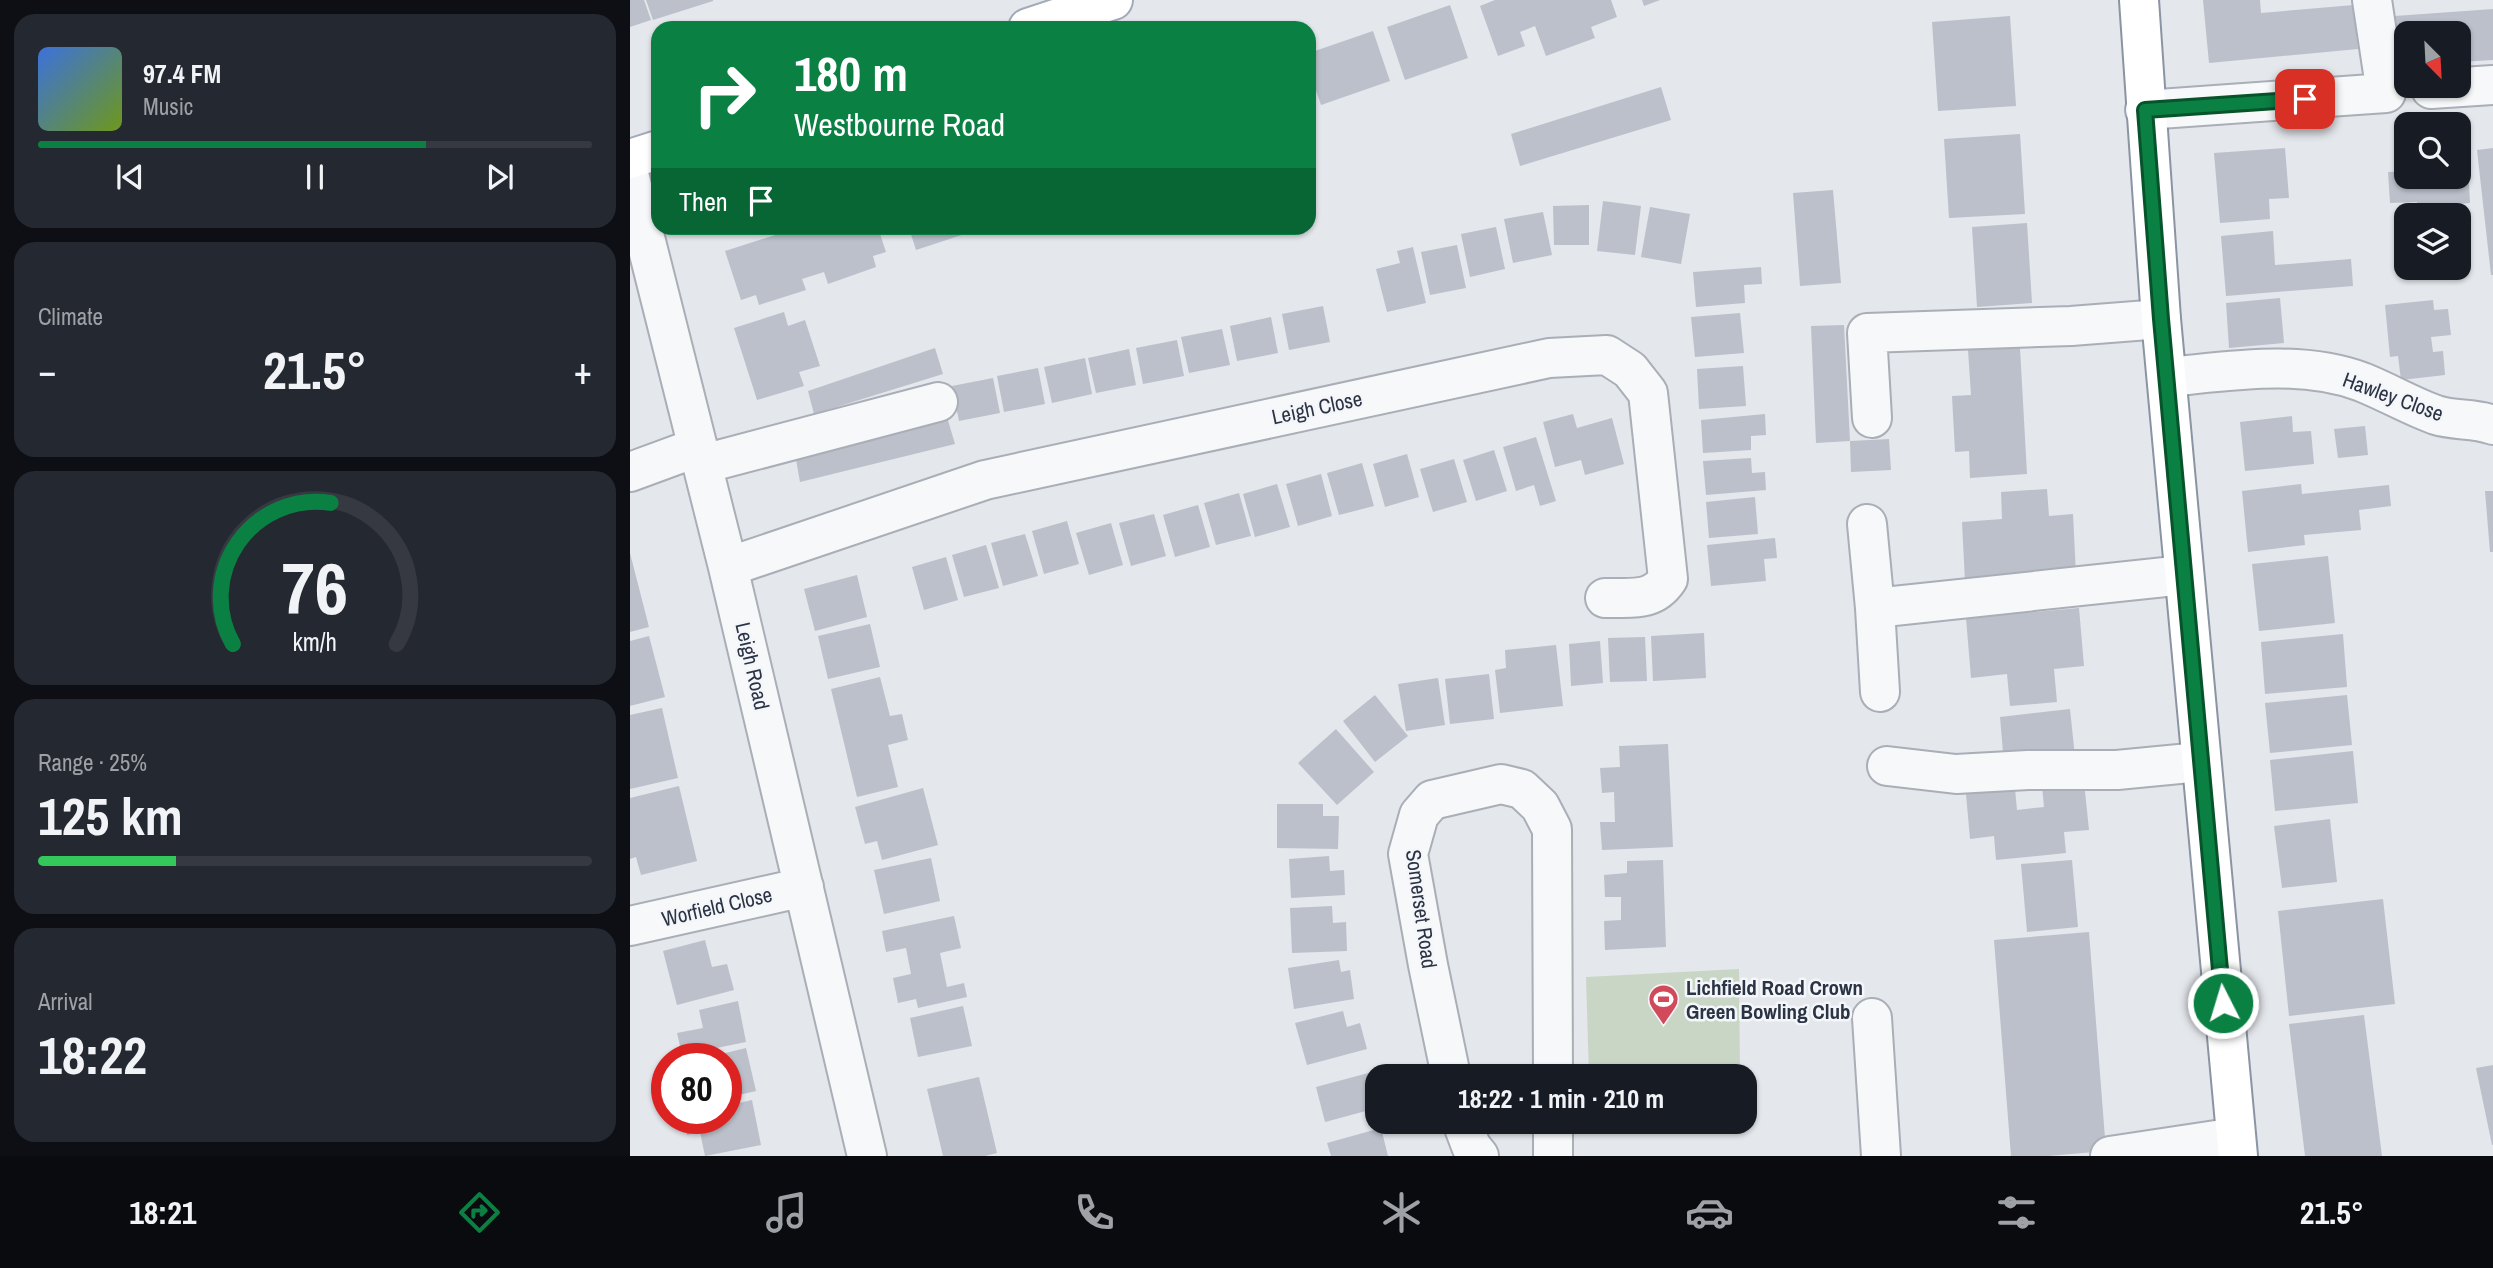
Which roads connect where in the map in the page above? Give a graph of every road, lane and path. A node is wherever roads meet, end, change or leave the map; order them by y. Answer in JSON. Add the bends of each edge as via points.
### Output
{"nodes":[{"id":1,"x":1113,"y":0,"type":"edge"},
{"id":2,"x":2138,"y":0,"type":"edge"},
{"id":3,"x":2372,"y":0,"type":"edge"},
{"id":4,"x":1049,"y":21,"type":"edge"},
{"id":5,"x":2493,"y":85,"type":"edge"},
{"id":6,"x":2471,"y":86,"type":"edge"},
{"id":7,"x":2145,"y":110,"type":"junction"},
{"id":8,"x":651,"y":152,"type":"edge"},
{"id":9,"x":630,"y":159,"type":"edge"},
{"id":10,"x":630,"y":178,"type":"edge"},
{"id":11,"x":2161,"y":319,"type":"junction"},
{"id":12,"x":2167,"y":377,"type":"junction"},
{"id":13,"x":938,"y":402,"type":"dead end"},
{"id":14,"x":1871,"y":418,"type":"dead end"},
{"id":15,"x":2493,"y":425,"type":"edge"},
{"id":16,"x":700,"y":455,"type":"junction"},
{"id":17,"x":630,"y":472,"type":"edge"},
{"id":18,"x":1867,"y":524,"type":"dead end"},
{"id":19,"x":728,"y":567,"type":"junction"},
{"id":20,"x":2184,"y":575,"type":"junction"},
{"id":21,"x":1605,"y":598,"type":"dead end"},
{"id":22,"x":1875,"y":608,"type":"junction"},
{"id":23,"x":1880,"y":692,"type":"dead end"},
{"id":24,"x":2200,"y":762,"type":"junction"},
{"id":25,"x":1887,"y":766,"type":"dead end"},
{"id":26,"x":804,"y":887,"type":"junction"},
{"id":27,"x":630,"y":926,"type":"edge"},
{"id":28,"x":1872,"y":1018,"type":"dead end"},
{"id":29,"x":1449,"y":1064,"type":"edge"},
{"id":30,"x":1553,"y":1064,"type":"edge"},
{"id":31,"x":1466,"y":1134,"type":"edge"},
{"id":32,"x":1553,"y":1134,"type":"edge"},
{"id":33,"x":2237,"y":1147,"type":"edge"},
{"id":34,"x":867,"y":1156,"type":"edge"},
{"id":35,"x":1479,"y":1156,"type":"edge"},
{"id":36,"x":1553,"y":1156,"type":"edge"},
{"id":37,"x":1881,"y":1156,"type":"edge"},
{"id":38,"x":2110,"y":1156,"type":"edge"}],
"edges":[{"from":1,"to":4,"type":"main road"},
{"from":2,"to":7,"type":"main road"},
{"from":3,"to":7,"type":"street","via":[[2386,93]]},
{"from":5,"to":6,"type":"street"},
{"from":7,"to":11,"type":"main road"},
{"from":8,"to":9,"type":"main road"},
{"from":10,"to":16,"type":"street","name":"Leigh Road"},
{"from":11,"to":12,"type":"main road"},
{"from":11,"to":14,"type":"street","via":[[1867,333]]},
{"from":12,"to":15,"type":"street","name":"Hawley Close","via":[[2273,368],[2321,371],[2361,382],[2437,415]]},
{"from":12,"to":20,"type":"main road"},
{"from":13,"to":16,"type":"street"},
{"from":16,"to":17,"type":"street"},
{"from":16,"to":19,"type":"street","name":"Leigh Road"},
{"from":18,"to":22,"type":"street"},
{"from":19,"to":21,"type":"street","name":"Leigh Close","via":[[985,480],[1549,358],[1607,355],[1630,369],[1648,393],[1668,579],[1650,596]]},
{"from":19,"to":26,"type":"street","name":"Leigh Road"},
{"from":20,"to":22,"type":"street"},
{"from":20,"to":24,"type":"main road"},
{"from":22,"to":23,"type":"street"},
{"from":24,"to":25,"type":"street","via":[[2117,770],[1956,774]]},
{"from":24,"to":33,"type":"main road"},
{"from":26,"to":27,"type":"street","name":"Worfield Close"},
{"from":26,"to":34,"type":"street","name":"Leigh Road"},
{"from":28,"to":37,"type":"street"},
{"from":29,"to":30,"type":"street","name":"Somerset Road","via":[[1409,854],[1419,815],[1432,800],[1501,784],[1522,789],[1552,829]]},
{"from":31,"to":35,"type":"street"},
{"from":32,"to":36,"type":"street"},
{"from":33,"to":38,"type":"street"}]}
